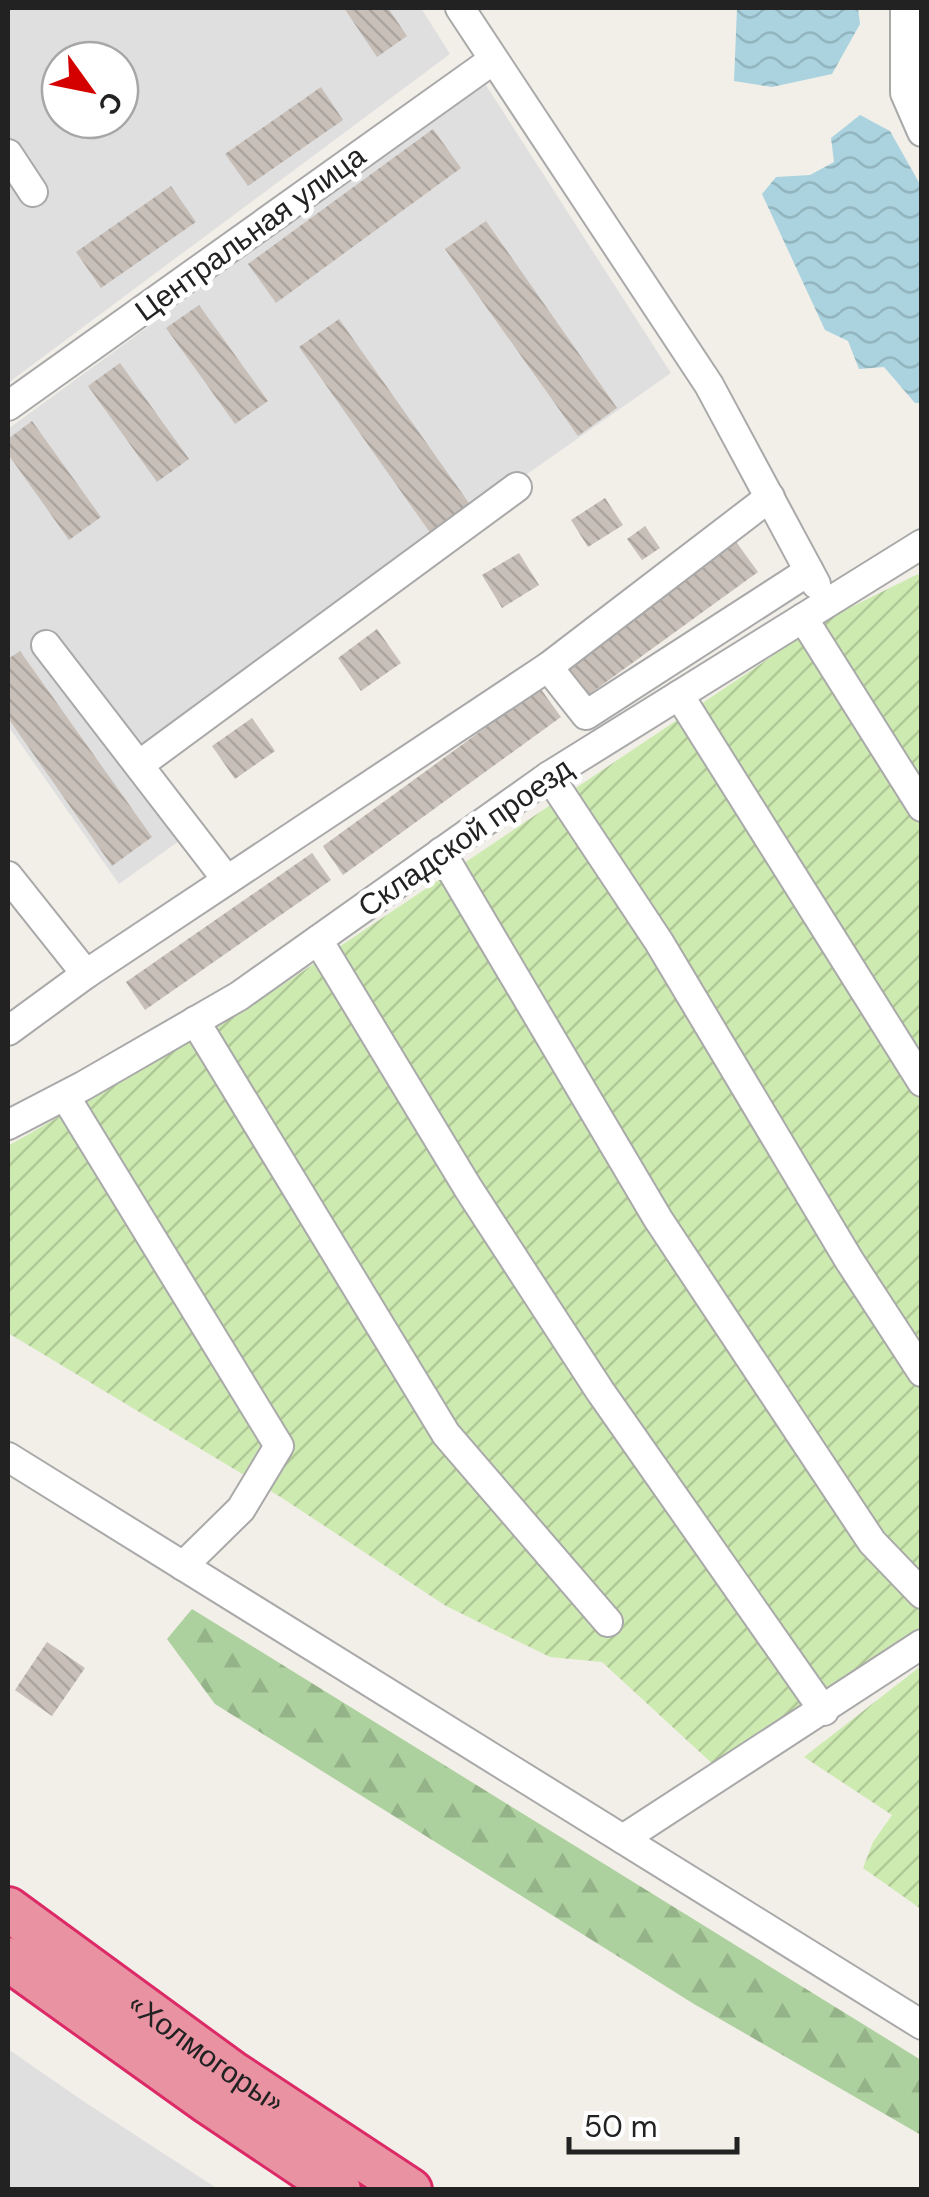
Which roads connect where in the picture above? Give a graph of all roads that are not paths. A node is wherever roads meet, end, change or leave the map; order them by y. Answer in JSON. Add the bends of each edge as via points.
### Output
{"nodes":[{"id":1,"x":460,"y":8,"type":"edge"},
{"id":2,"x":905,"y":8,"type":"edge"},
{"id":3,"x":493,"y":60,"type":"junction"},
{"id":4,"x":913,"y":91,"type":"edge"},
{"id":5,"x":922,"y":132,"type":"edge"},
{"id":6,"x":8,"y":154,"type":"edge"},
{"id":7,"x":32,"y":192,"type":"dead end"},
{"id":8,"x":8,"y":406,"type":"edge"},
{"id":9,"x":518,"y":487,"type":"dead end"},
{"id":10,"x":770,"y":497,"type":"junction"},
{"id":11,"x":922,"y":544,"type":"edge"},
{"id":12,"x":810,"y":571,"type":"junction"},
{"id":13,"x":815,"y":610,"type":"junction"},
{"id":14,"x":46,"y":645,"type":"dead end"},
{"id":15,"x":548,"y":666,"type":"junction"},
{"id":16,"x":679,"y":695,"type":"junction"},
{"id":17,"x":139,"y":765,"type":"junction"},
{"id":18,"x":550,"y":776,"type":"junction"},
{"id":19,"x":922,"y":806,"type":"edge"},
{"id":20,"x":441,"y":852,"type":"junction"},
{"id":21,"x":8,"y":876,"type":"edge"},
{"id":22,"x":227,"y":880,"type":"junction"},
{"id":23,"x":318,"y":940,"type":"junction"},
{"id":24,"x":86,"y":974,"type":"junction"},
{"id":25,"x":195,"y":1021,"type":"junction"},
{"id":26,"x":8,"y":1031,"type":"edge"},
{"id":27,"x":922,"y":1082,"type":"edge"},
{"id":28,"x":65,"y":1096,"type":"junction"},
{"id":29,"x":8,"y":1126,"type":"edge"},
{"id":30,"x":922,"y":1372,"type":"edge"},
{"id":31,"x":8,"y":1457,"type":"edge"},
{"id":32,"x":182,"y":1566,"type":"junction"},
{"id":33,"x":922,"y":1594,"type":"edge"},
{"id":34,"x":608,"y":1622,"type":"dead end"},
{"id":35,"x":922,"y":1644,"type":"edge"},
{"id":36,"x":824,"y":1711,"type":"junction"},
{"id":37,"x":623,"y":1839,"type":"junction"},
{"id":38,"x":8,"y":1909,"type":"edge"},
{"id":39,"x":8,"y":1960,"type":"edge"},
{"id":40,"x":922,"y":2025,"type":"edge"},
{"id":41,"x":339,"y":2190,"type":"edge"},
{"id":42,"x":410,"y":2190,"type":"edge"}],
"edges":[{"from":1,"to":3,"type":"street"},
{"from":2,"to":4,"type":"street"},
{"from":3,"to":8,"type":"street","name":"Центральная улица"},
{"from":3,"to":10,"type":"street","via":[[709,385]]},
{"from":4,"to":5,"type":"street"},
{"from":6,"to":7,"type":"street"},
{"from":9,"to":17,"type":"street"},
{"from":10,"to":12,"type":"street"},
{"from":10,"to":15,"type":"street"},
{"from":11,"to":13,"type":"street","name":"Складской проезд"},
{"from":12,"to":13,"type":"street"},
{"from":12,"to":15,"type":"street","via":[[586,715]]},
{"from":13,"to":16,"type":"street","name":"Складской проезд"},
{"from":13,"to":19,"type":"street"},
{"from":14,"to":17,"type":"street"},
{"from":15,"to":22,"type":"street"},
{"from":16,"to":18,"type":"street","name":"Складской проезд"},
{"from":16,"to":27,"type":"street"},
{"from":17,"to":22,"type":"street"},
{"from":18,"to":20,"type":"street","name":"Складской проезд"},
{"from":18,"to":30,"type":"street"},
{"from":20,"to":23,"type":"street","name":"Складской проезд"},
{"from":20,"to":33,"type":"street","via":[[690,1268],[872,1542]]},
{"from":21,"to":24,"type":"street"},
{"from":22,"to":24,"type":"street"},
{"from":23,"to":25,"type":"street","name":"Складской проезд"},
{"from":23,"to":36,"type":"street","via":[[600,1391]]},
{"from":24,"to":26,"type":"street"},
{"from":25,"to":28,"type":"street","name":"Складской проезд"},
{"from":25,"to":34,"type":"street","via":[[446,1434]]},
{"from":28,"to":29,"type":"street","name":"Складской проезд"},
{"from":28,"to":32,"type":"street","via":[[278,1446],[241,1509]]},
{"from":31,"to":32,"type":"street"},
{"from":32,"to":37,"type":"street"},
{"from":35,"to":36,"type":"street"},
{"from":36,"to":37,"type":"street"},
{"from":37,"to":40,"type":"street"},
{"from":38,"to":42,"type":"highway","name":"«Холмогоры»","via":[[231,2072]]},
{"from":39,"to":41,"type":"highway","name":"«Холмогоры»"}]}
